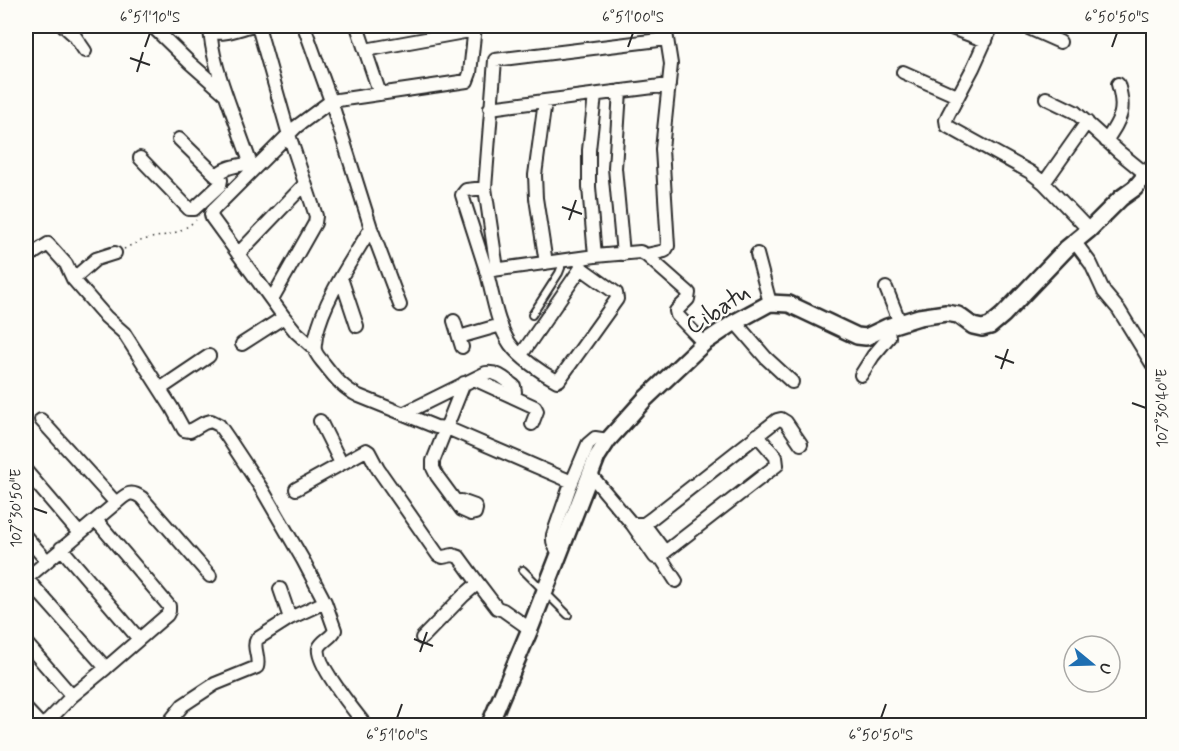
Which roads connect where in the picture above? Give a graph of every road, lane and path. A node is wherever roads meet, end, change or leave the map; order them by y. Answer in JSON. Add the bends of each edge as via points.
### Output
{"nodes":[{"id":1,"x":64,"y":26,"type":"edge"},
{"id":2,"x":152,"y":26,"type":"edge"},
{"id":3,"x":250,"y":26,"type":"edge"},
{"id":4,"x":258,"y":26,"type":"edge"},
{"id":5,"x":304,"y":26,"type":"edge"},
{"id":6,"x":357,"y":26,"type":"edge"},
{"id":7,"x":664,"y":26,"type":"edge"},
{"id":8,"x":946,"y":26,"type":"edge"},
{"id":9,"x":992,"y":26,"type":"edge"},
{"id":10,"x":1024,"y":26,"type":"edge"},
{"id":11,"x":210,"y":28,"type":"edge"},
{"id":12,"x":475,"y":28,"type":"edge"},
{"id":13,"x":668,"y":39,"type":"junction"},
{"id":14,"x":986,"y":41,"type":"junction"},
{"id":15,"x":1059,"y":42,"type":"dead end"},
{"id":16,"x":365,"y":50,"type":"junction"},
{"id":17,"x":85,"y":51,"type":"dead end"},
{"id":18,"x":903,"y":72,"type":"dead end"},
{"id":19,"x":1118,"y":84,"type":"dead end"},
{"id":20,"x":669,"y":85,"type":"junction"},
{"id":21,"x":620,"y":91,"type":"junction"},
{"id":22,"x":225,"y":93,"type":"junction"},
{"id":23,"x":380,"y":94,"type":"junction"},
{"id":24,"x":595,"y":95,"type":"junction"},
{"id":25,"x":957,"y":96,"type":"junction"},
{"id":26,"x":1047,"y":98,"type":"dead end"},
{"id":27,"x":331,"y":101,"type":"junction"},
{"id":28,"x":545,"y":101,"type":"junction"},
{"id":29,"x":490,"y":108,"type":"junction"},
{"id":30,"x":1087,"y":122,"type":"junction"},
{"id":31,"x":289,"y":135,"type":"junction"},
{"id":32,"x":179,"y":139,"type":"dead end"},
{"id":33,"x":1106,"y":141,"type":"junction"},
{"id":34,"x":140,"y":158,"type":"dead end"},
{"id":35,"x":252,"y":166,"type":"junction"},
{"id":36,"x":1150,"y":170,"type":"edge"},
{"id":37,"x":216,"y":176,"type":"junction"},
{"id":38,"x":1044,"y":183,"type":"junction"},
{"id":39,"x":305,"y":184,"type":"junction"},
{"id":40,"x":484,"y":188,"type":"junction"},
{"id":41,"x":211,"y":214,"type":"junction"},
{"id":42,"x":371,"y":228,"type":"junction"},
{"id":43,"x":1089,"y":230,"type":"junction"},
{"id":44,"x":1074,"y":242,"type":"junction"},
{"id":45,"x":115,"y":253,"type":"joint"},
{"id":46,"x":238,"y":254,"type":"junction"},
{"id":47,"x":623,"y":254,"type":"junction"},
{"id":48,"x":757,"y":254,"type":"dead end"},
{"id":49,"x":646,"y":255,"type":"junction"},
{"id":50,"x":595,"y":256,"type":"junction"},
{"id":51,"x":26,"y":258,"type":"edge"},
{"id":52,"x":561,"y":261,"type":"junction"},
{"id":53,"x":546,"y":263,"type":"junction"},
{"id":54,"x":580,"y":263,"type":"junction"},
{"id":55,"x":491,"y":270,"type":"junction"},
{"id":56,"x":340,"y":278,"type":"junction"},
{"id":57,"x":73,"y":279,"type":"junction"},
{"id":58,"x":886,"y":288,"type":"dead end"},
{"id":59,"x":272,"y":299,"type":"junction"},
{"id":60,"x":770,"y":303,"type":"junction"},
{"id":61,"x":400,"y":305,"type":"dead end"},
{"id":62,"x":532,"y":315,"type":"dead end"},
{"id":63,"x":284,"y":317,"type":"junction"},
{"id":64,"x":454,"y":321,"type":"dead end"},
{"id":65,"x":735,"y":322,"type":"junction"},
{"id":66,"x":501,"y":325,"type":"junction"},
{"id":67,"x":894,"y":325,"type":"junction"},
{"id":68,"x":357,"y":326,"type":"dead end"},
{"id":69,"x":704,"y":343,"type":"junction"},
{"id":70,"x":242,"y":344,"type":"dead end"},
{"id":71,"x":314,"y":348,"type":"junction"},
{"id":72,"x":521,"y":355,"type":"junction"},
{"id":73,"x":209,"y":356,"type":"dead end"},
{"id":74,"x":1154,"y":367,"type":"edge"},
{"id":75,"x":861,"y":375,"type":"dead end"},
{"id":76,"x":469,"y":381,"type":"junction"},
{"id":77,"x":792,"y":382,"type":"dead end"},
{"id":78,"x":160,"y":389,"type":"junction"},
{"id":79,"x":403,"y":414,"type":"junction"},
{"id":80,"x":42,"y":420,"type":"dead end"},
{"id":81,"x":320,"y":421,"type":"dead end"},
{"id":82,"x":532,"y":424,"type":"dead end"},
{"id":83,"x":442,"y":430,"type":"junction"},
{"id":84,"x":758,"y":435,"type":"junction"},
{"id":85,"x":608,"y":440,"type":"junction"},
{"id":86,"x":801,"y":444,"type":"dead end"},
{"id":87,"x":341,"y":463,"type":"junction"},
{"id":88,"x":26,"y":471,"type":"edge"},
{"id":89,"x":591,"y":474,"type":"junction"},
{"id":90,"x":570,"y":485,"type":"junction"},
{"id":91,"x":296,"y":489,"type":"dead end"},
{"id":92,"x":456,"y":502,"type":"dead end"},
{"id":93,"x":116,"y":503,"type":"junction"},
{"id":94,"x":96,"y":520,"type":"junction"},
{"id":95,"x":638,"y":524,"type":"junction"},
{"id":96,"x":79,"y":533,"type":"junction"},
{"id":97,"x":26,"y":537,"type":"edge"},
{"id":98,"x":61,"y":548,"type":"junction"},
{"id":99,"x":560,"y":554,"type":"junction"},
{"id":100,"x":663,"y":555,"type":"junction"},
{"id":101,"x":47,"y":561,"type":"junction"},
{"id":102,"x":523,"y":570,"type":"dead end"},
{"id":103,"x":210,"y":576,"type":"dead end"},
{"id":104,"x":26,"y":578,"type":"edge"},
{"id":105,"x":676,"y":581,"type":"dead end"},
{"id":106,"x":478,"y":584,"type":"junction"},
{"id":107,"x":280,"y":589,"type":"dead end"},
{"id":108,"x":544,"y":592,"type":"junction"},
{"id":109,"x":324,"y":602,"type":"junction"},
{"id":110,"x":568,"y":615,"type":"dead end"},
{"id":111,"x":290,"y":618,"type":"junction"},
{"id":112,"x":530,"y":629,"type":"junction"},
{"id":113,"x":422,"y":638,"type":"dead end"},
{"id":114,"x":139,"y":639,"type":"junction"},
{"id":115,"x":26,"y":643,"type":"edge"},
{"id":116,"x":106,"y":668,"type":"junction"},
{"id":117,"x":72,"y":696,"type":"junction"},
{"id":118,"x":26,"y":709,"type":"edge"},
{"id":119,"x":166,"y":726,"type":"edge"},
{"id":120,"x":366,"y":726,"type":"edge"},
{"id":121,"x":489,"y":726,"type":"edge"}],
"edges":[{"from":1,"to":17,"type":"street"},
{"from":2,"to":22,"type":"street"},
{"from":3,"to":11,"type":"street","via":[[216,33]]},
{"from":4,"to":31,"type":"street"},
{"from":5,"to":27,"type":"street"},
{"from":6,"to":16,"type":"street"},
{"from":7,"to":13,"type":"street"},
{"from":8,"to":14,"type":"street"},
{"from":9,"to":14,"type":"street"},
{"from":10,"to":15,"type":"street"},
{"from":11,"to":22,"type":"street"},
{"from":12,"to":16,"type":"street"},
{"from":12,"to":23,"type":"street","via":[[467,81]]},
{"from":13,"to":20,"type":"street"},
{"from":13,"to":29,"type":"street","via":[[495,60]]},
{"from":14,"to":25,"type":"street"},
{"from":16,"to":23,"type":"street"},
{"from":18,"to":25,"type":"street"},
{"from":19,"to":33,"type":"street","via":[[1123,108]]},
{"from":20,"to":21,"type":"street"},
{"from":20,"to":49,"type":"street","via":[[662,149],[668,246],[665,251]]},
{"from":21,"to":24,"type":"street"},
{"from":21,"to":47,"type":"street","via":[[615,168]]},
{"from":22,"to":35,"type":"street"},
{"from":23,"to":27,"type":"street"},
{"from":24,"to":28,"type":"street"},
{"from":24,"to":50,"type":"street","via":[[589,150]]},
{"from":25,"to":38,"type":"street","via":[[947,126]]},
{"from":26,"to":30,"type":"street"},
{"from":27,"to":31,"type":"street"},
{"from":27,"to":42,"type":"street"},
{"from":28,"to":29,"type":"street"},
{"from":28,"to":53,"type":"street","via":[[535,175]]},
{"from":29,"to":40,"type":"street"},
{"from":30,"to":33,"type":"street"},
{"from":30,"to":38,"type":"street"},
{"from":31,"to":35,"type":"street"},
{"from":31,"to":39,"type":"street"},
{"from":32,"to":37,"type":"street"},
{"from":33,"to":36,"type":"street"},
{"from":34,"to":37,"type":"street","via":[[189,209],[221,183]]},
{"from":35,"to":37,"type":"street","via":[[228,167]]},
{"from":35,"to":41,"type":"street"},
{"from":36,"to":43,"type":"street","name":"Cibatu"},
{"from":38,"to":43,"type":"street"},
{"from":39,"to":46,"type":"street"},
{"from":39,"to":59,"type":"street","via":[[315,223]]},
{"from":40,"to":55,"type":"street"},
{"from":40,"to":55,"type":"street","via":[[466,190],[462,195]]},
{"from":41,"to":45,"type":"path","via":[[174,234],[145,239]]},
{"from":41,"to":46,"type":"street"},
{"from":42,"to":56,"type":"street"},
{"from":42,"to":61,"type":"street"},
{"from":43,"to":44,"type":"street","name":"Cibatu"},
{"from":44,"to":67,"type":"street","name":"Cibatu","via":[[990,326],[973,326],[958,315],[946,313]]},
{"from":44,"to":74,"type":"street"},
{"from":45,"to":57,"type":"street","via":[[96,259]]},
{"from":46,"to":59,"type":"street"},
{"from":47,"to":49,"type":"street"},
{"from":47,"to":50,"type":"street"},
{"from":48,"to":60,"type":"street"},
{"from":49,"to":69,"type":"street","via":[[689,292],[677,315]]},
{"from":50,"to":54,"type":"street"},
{"from":51,"to":57,"type":"street","via":[[48,244],[66,264]]},
{"from":52,"to":53,"type":"street"},
{"from":52,"to":54,"type":"street"},
{"from":52,"to":62,"type":"lane","via":[[560,273]]},
{"from":53,"to":55,"type":"street"},
{"from":54,"to":72,"type":"street"},
{"from":54,"to":72,"type":"street","via":[[616,293],[617,299],[559,380]]},
{"from":55,"to":66,"type":"street"},
{"from":56,"to":68,"type":"street"},
{"from":56,"to":71,"type":"street","via":[[323,314]]},
{"from":57,"to":78,"type":"street","via":[[124,333]]},
{"from":58,"to":67,"type":"street"},
{"from":59,"to":63,"type":"street"},
{"from":60,"to":65,"type":"street","name":"Cibatu"},
{"from":60,"to":67,"type":"street","name":"Cibatu","via":[[789,304],[862,337]]},
{"from":63,"to":70,"type":"street"},
{"from":63,"to":71,"type":"street"},
{"from":64,"to":66,"type":"street","via":[[461,342]]},
{"from":65,"to":69,"type":"street","name":"Cibatu"},
{"from":65,"to":77,"type":"street"},
{"from":66,"to":72,"type":"street","via":[[512,347]]},
{"from":67,"to":75,"type":"street"},
{"from":69,"to":85,"type":"street","name":"Cibatu"},
{"from":71,"to":79,"type":"street","via":[[348,391]]},
{"from":73,"to":78,"type":"street"},
{"from":76,"to":79,"type":"street"},
{"from":76,"to":82,"type":"street","via":[[537,409]]},
{"from":76,"to":83,"type":"street"},
{"from":78,"to":109,"type":"street","via":[[184,430],[211,421],[219,425],[259,484]]},
{"from":79,"to":83,"type":"street"},
{"from":80,"to":93,"type":"street"},
{"from":81,"to":87,"type":"street"},
{"from":83,"to":90,"type":"street"},
{"from":83,"to":92,"type":"street","via":[[434,468]]},
{"from":84,"to":86,"type":"street","via":[[781,419]]},
{"from":84,"to":95,"type":"street"},
{"from":84,"to":100,"type":"street","via":[[777,465]]},
{"from":85,"to":89,"type":"street","name":"Cibatu"},
{"from":85,"to":90,"type":"street","via":[[595,438],[588,444]]},
{"from":87,"to":91,"type":"street"},
{"from":87,"to":106,"type":"street","via":[[363,451],[369,452],[438,555],[459,557]]},
{"from":88,"to":96,"type":"street"},
{"from":89,"to":95,"type":"street"},
{"from":89,"to":99,"type":"street","name":"Cibatu"},
{"from":90,"to":99,"type":"street","via":[[552,541]]},
{"from":93,"to":94,"type":"street"},
{"from":93,"to":103,"type":"street","via":[[129,493],[142,498]]},
{"from":94,"to":96,"type":"street"},
{"from":94,"to":114,"type":"street","via":[[169,606],[167,615]]},
{"from":95,"to":100,"type":"street","via":[[655,557]]},
{"from":96,"to":98,"type":"street"},
{"from":97,"to":101,"type":"street"},
{"from":98,"to":101,"type":"street"},
{"from":98,"to":114,"type":"street"},
{"from":99,"to":108,"type":"street","name":"Cibatu"},
{"from":100,"to":105,"type":"street"},
{"from":101,"to":104,"type":"street"},
{"from":102,"to":108,"type":"lane"},
{"from":104,"to":116,"type":"street"},
{"from":106,"to":112,"type":"street","via":[[497,608]]},
{"from":106,"to":113,"type":"street"},
{"from":107,"to":111,"type":"street"},
{"from":108,"to":110,"type":"lane"},
{"from":108,"to":112,"type":"street","name":"Cibatu"},
{"from":109,"to":111,"type":"street"},
{"from":109,"to":120,"type":"street","via":[[335,630],[321,645],[322,663]]},
{"from":111,"to":119,"type":"street","via":[[255,640],[257,666],[215,684],[183,705]]},
{"from":112,"to":121,"type":"street","name":"Cibatu"},
{"from":114,"to":116,"type":"street"},
{"from":115,"to":117,"type":"street"},
{"from":116,"to":117,"type":"street"},
{"from":117,"to":118,"type":"street","via":[[43,724]]}]}
